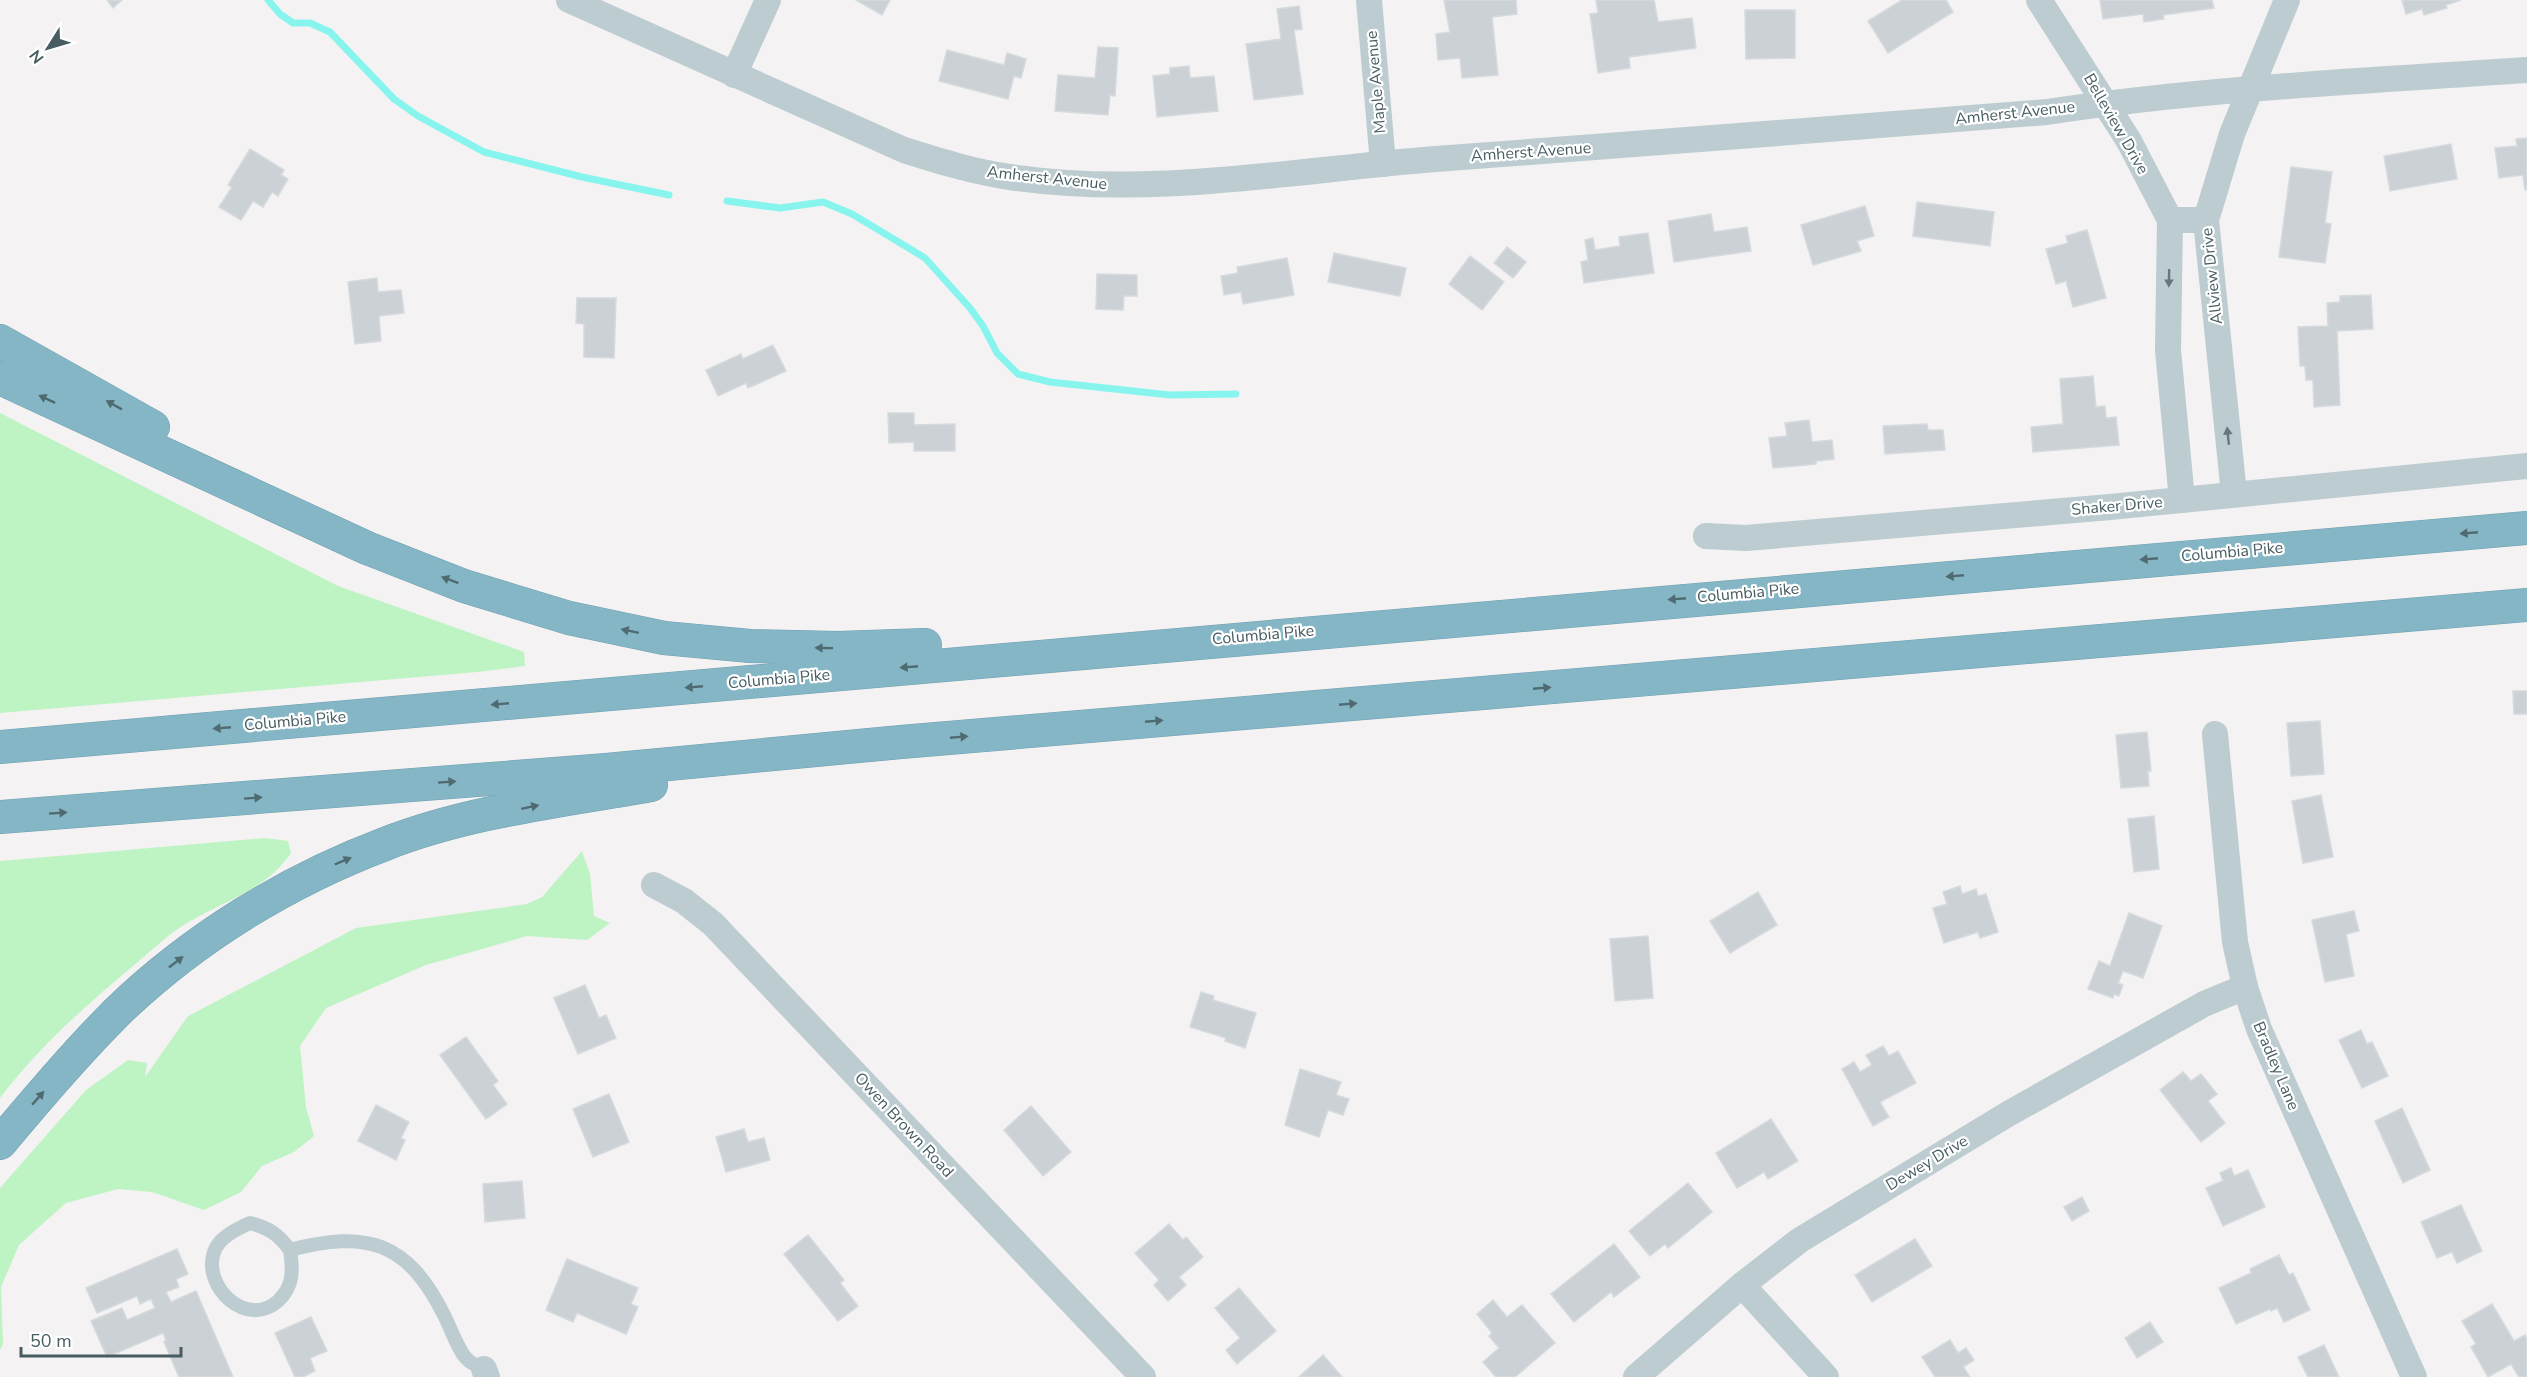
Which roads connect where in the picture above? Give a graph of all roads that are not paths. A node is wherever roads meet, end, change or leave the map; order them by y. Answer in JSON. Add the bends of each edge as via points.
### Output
{"nodes":[{"id":1,"x":569,"y":0,"type":"edge"},
{"id":2,"x":768,"y":0,"type":"edge"},
{"id":3,"x":1369,"y":0,"type":"edge"},
{"id":4,"x":2039,"y":0,"type":"edge"},
{"id":5,"x":2287,"y":0,"type":"edge"},
{"id":6,"x":2527,"y":70,"type":"edge"},
{"id":7,"x":734,"y":75,"type":"junction"},
{"id":8,"x":2249,"y":90,"type":"junction"},
{"id":9,"x":2106,"y":103,"type":"junction"},
{"id":10,"x":1383,"y":164,"type":"junction"},
{"id":11,"x":2170,"y":220,"type":"junction"},
{"id":12,"x":2206,"y":220,"type":"junction"},
{"id":13,"x":0,"y":341,"type":"edge"},
{"id":14,"x":0,"y":378,"type":"edge"},
{"id":15,"x":2527,"y":466,"type":"edge"},
{"id":16,"x":2234,"y":494,"type":"junction"},
{"id":17,"x":2182,"y":500,"type":"junction"},
{"id":18,"x":2527,"y":528,"type":"edge"},
{"id":19,"x":1706,"y":536,"type":"dead end"},
{"id":20,"x":366,"y":548,"type":"junction"},
{"id":21,"x":2527,"y":605,"type":"edge"},
{"id":22,"x":1323,"y":630,"type":"junction"},
{"id":23,"x":2215,"y":734,"type":"dead end"},
{"id":24,"x":901,"y":742,"type":"junction"},
{"id":25,"x":0,"y":747,"type":"edge"},
{"id":26,"x":0,"y":817,"type":"edge"},
{"id":27,"x":654,"y":885,"type":"dead end"},
{"id":28,"x":2245,"y":987,"type":"junction"},
{"id":29,"x":0,"y":1143,"type":"edge"},
{"id":30,"x":290,"y":1250,"type":"junction"},
{"id":31,"x":1742,"y":1285,"type":"junction"},
{"id":32,"x":485,"y":1373,"type":"edge"},
{"id":33,"x":1143,"y":1377,"type":"edge"},
{"id":34,"x":1636,"y":1377,"type":"edge"},
{"id":35,"x":1826,"y":1377,"type":"edge"},
{"id":36,"x":2414,"y":1377,"type":"edge"}],
"edges":[{"from":1,"to":7,"type":"street","name":"Amherst Avenue"},
{"from":2,"to":7,"type":"street"},
{"from":3,"to":10,"type":"street","name":"Maple Avenue"},
{"from":4,"to":9,"type":"street","name":"Belleview Drive"},
{"from":5,"to":8,"type":"street","name":"Allview Drive"},
{"from":6,"to":8,"type":"street","name":"Amherst Avenue"},
{"from":7,"to":10,"type":"street","name":"Amherst Avenue","via":[[904,150],[960,168],[1010,177],[1128,185],[1199,183]]},
{"from":8,"to":9,"type":"street","name":"Amherst Avenue"},
{"from":8,"to":12,"type":"street","name":"Allview Drive"},
{"from":9,"to":10,"type":"street","name":"Amherst Avenue","via":[[2047,112]]},
{"from":9,"to":11,"type":"street","name":"Belleview Drive"},
{"from":11,"to":12,"type":"street"},
{"from":11,"to":17,"type":"street","one_way":true,"via":[[2168,350]]},
{"from":16,"to":12,"type":"street","name":"Allview Drive","one_way":true},
{"from":20,"to":13,"type":"highway","one_way":true},
{"from":20,"to":14,"type":"highway","one_way":true},
{"from":15,"to":16,"type":"street","name":"Shaker Drive"},
{"from":16,"to":17,"type":"street","name":"Shaker Drive"},
{"from":17,"to":19,"type":"street","name":"Shaker Drive","via":[[1746,538]]},
{"from":18,"to":22,"type":"highway","name":"Columbia Pike","one_way":true},
{"from":22,"to":20,"type":"highway","one_way":true,"via":[[838,648],[750,646],[664,638],[569,618],[464,586]]},
{"from":24,"to":21,"type":"highway","one_way":true},
{"from":22,"to":25,"type":"highway","name":"Columbia Pike","one_way":true},
{"from":23,"to":28,"type":"street","name":"Bradley Lane","via":[[2235,942]]},
{"from":26,"to":24,"type":"highway","one_way":true,"via":[[606,770]]},
{"from":29,"to":24,"type":"highway","one_way":true,"via":[[72,1059],[172,964],[226,924],[332,866],[387,843],[456,822]]},
{"from":27,"to":33,"type":"street","name":"Owen Brown Road","via":[[684,901],[713,924]]},
{"from":28,"to":31,"type":"street","name":"Dewey Drive","via":[[2204,1004],[2008,1114],[1800,1240]]},
{"from":28,"to":36,"type":"street","name":"Bradley Lane","via":[[2259,1029]]},
{"from":30,"to":30,"type":"lane","via":[[279,1235],[250,1223],[224,1239],[214,1251],[214,1275],[233,1304],[246,1311],[261,1311],[290,1288]]},
{"from":30,"to":32,"type":"lane","via":[[347,1240],[374,1244],[396,1254],[429,1287],[465,1359]]},
{"from":31,"to":34,"type":"street","name":"Dewey Drive"},
{"from":31,"to":35,"type":"street"}]}
